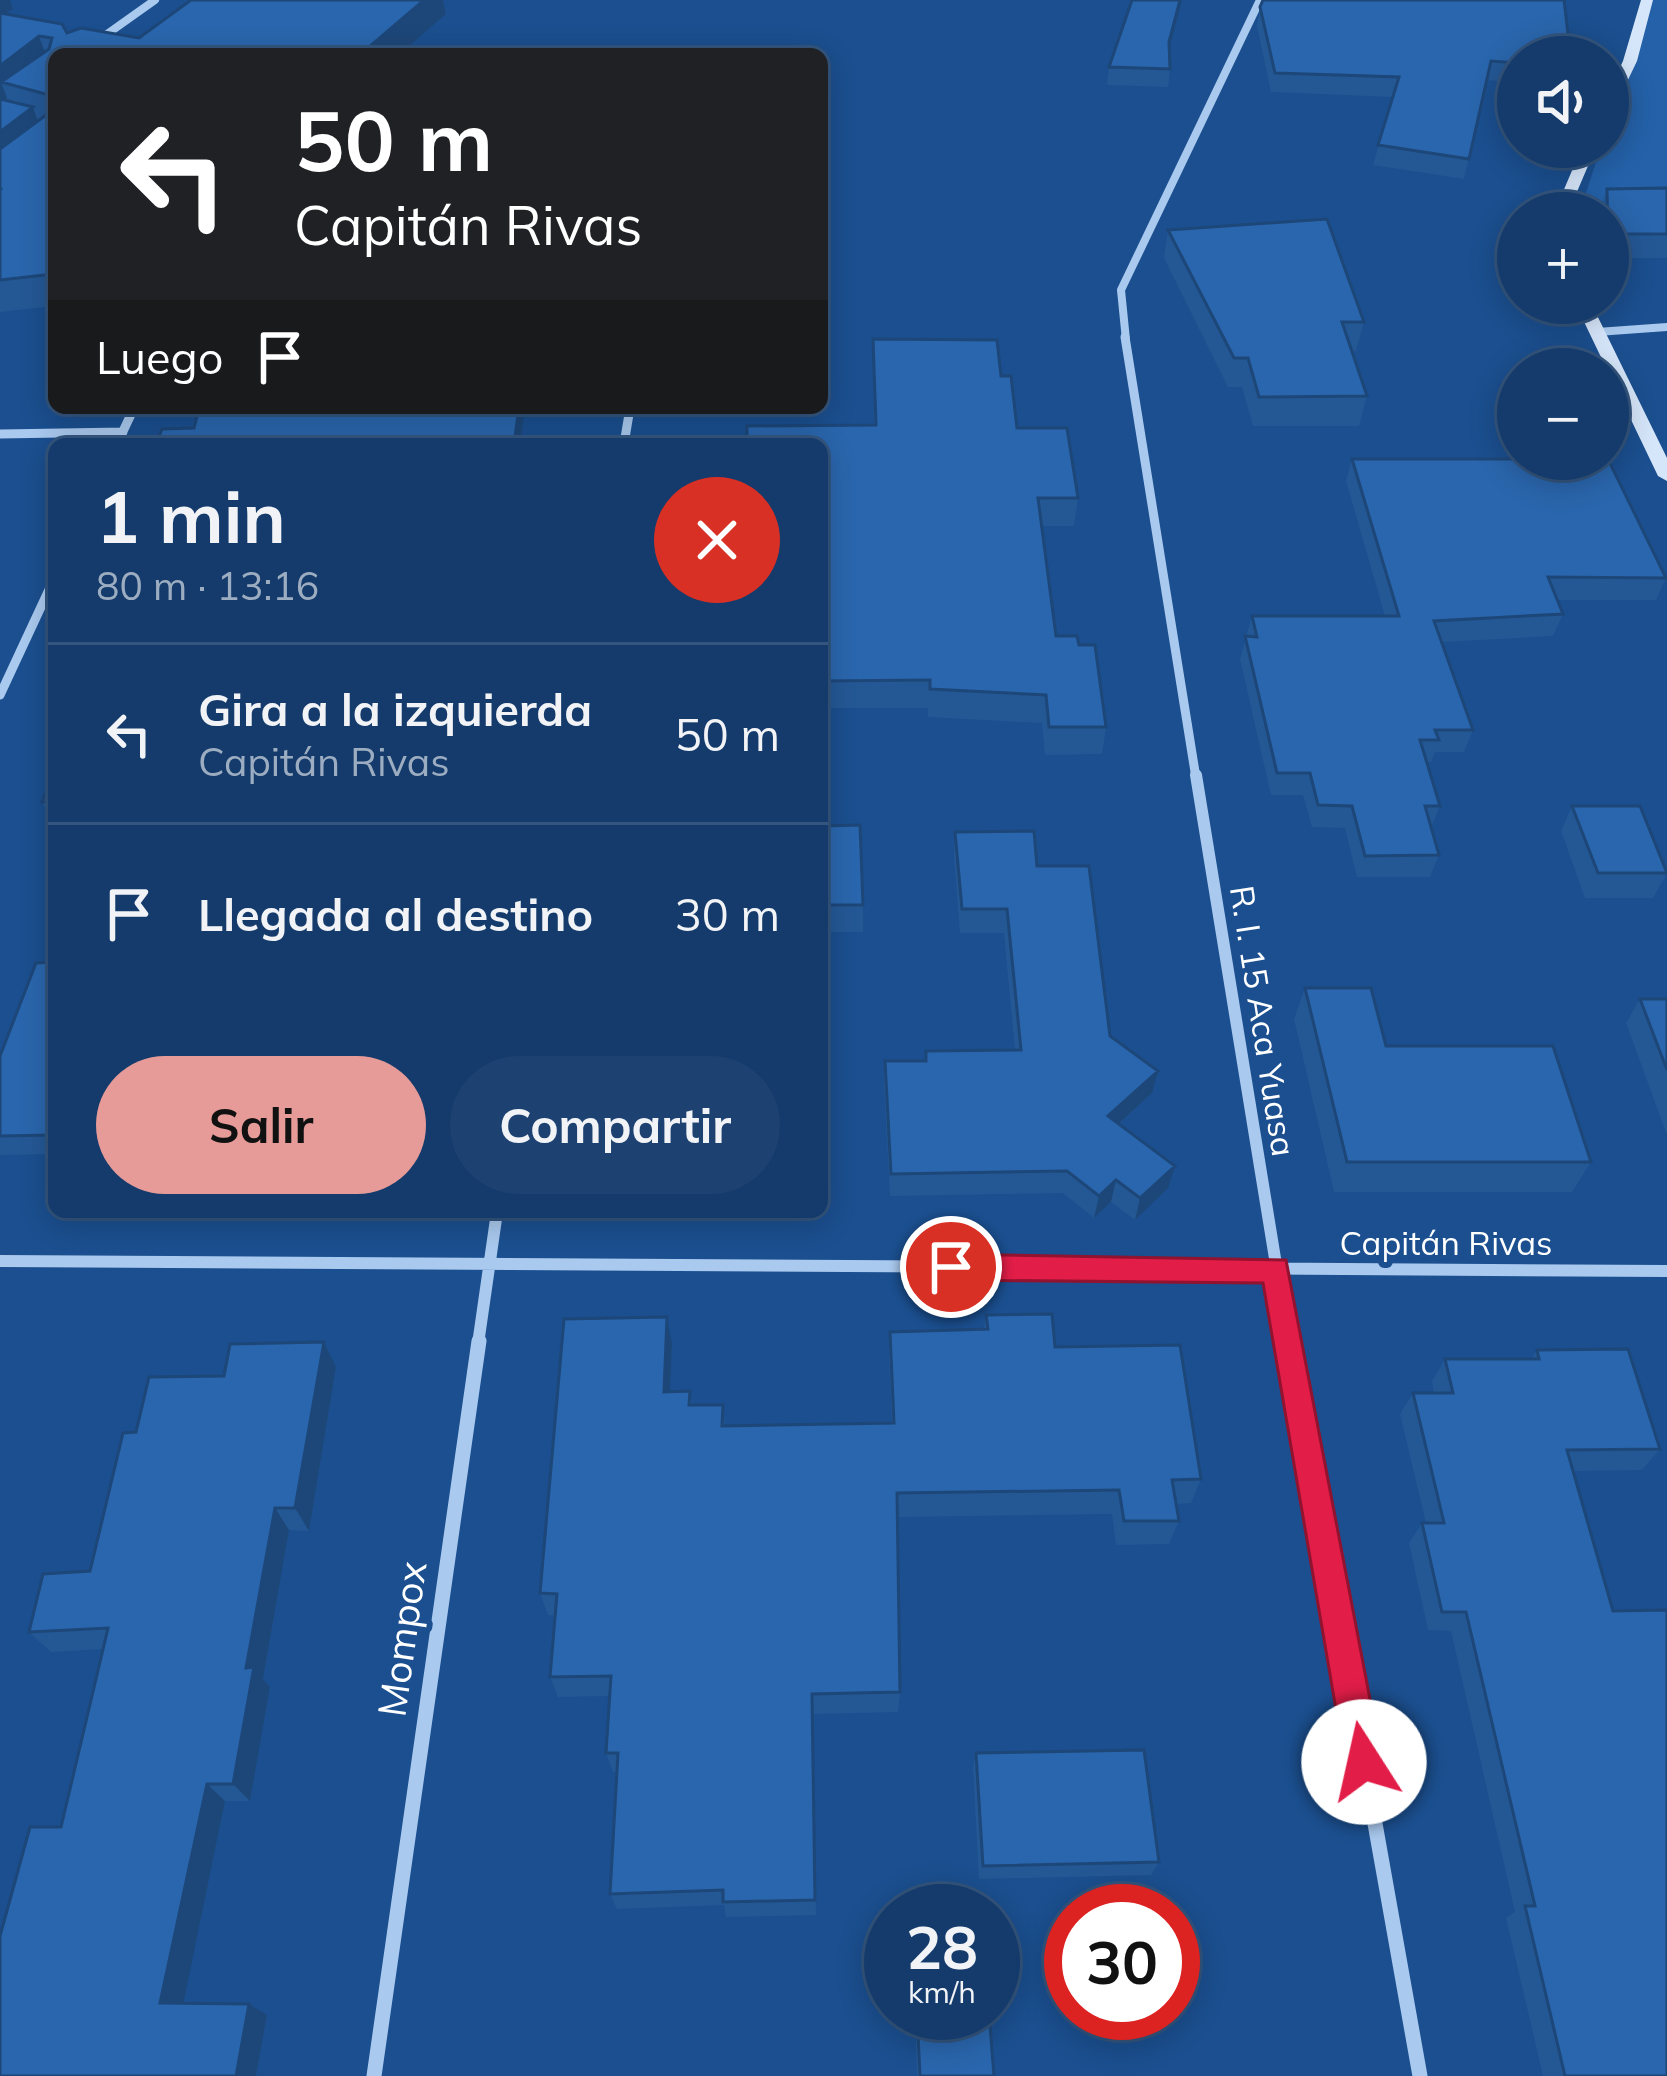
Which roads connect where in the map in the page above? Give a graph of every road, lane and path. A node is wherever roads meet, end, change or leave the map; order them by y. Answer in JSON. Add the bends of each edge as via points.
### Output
{"nodes":[{"id":1,"x":155,"y":0,"type":"edge"},
{"id":2,"x":1260,"y":0,"type":"edge"},
{"id":3,"x":1647,"y":0,"type":"edge"},
{"id":4,"x":87,"y":48,"type":"edge"},
{"id":5,"x":1629,"y":63,"type":"edge"},
{"id":6,"x":1593,"y":324,"type":"edge"},
{"id":7,"x":1667,"y":327,"type":"edge"},
{"id":8,"x":1597,"y":332,"type":"junction"},
{"id":9,"x":131,"y":414,"type":"edge"},
{"id":10,"x":123,"y":432,"type":"junction"},
{"id":11,"x":0,"y":434,"type":"edge"},
{"id":12,"x":120,"y":438,"type":"edge"},
{"id":13,"x":1667,"y":476,"type":"edge"},
{"id":14,"x":48,"y":592,"type":"edge"},
{"id":15,"x":0,"y":695,"type":"edge"},
{"id":16,"x":496,"y":1218,"type":"edge"},
{"id":17,"x":0,"y":1261,"type":"edge"},
{"id":18,"x":488,"y":1264,"type":"junction"},
{"id":19,"x":1276,"y":1270,"type":"junction"},
{"id":20,"x":1667,"y":1271,"type":"edge"},
{"id":21,"x":374,"y":2076,"type":"edge"},
{"id":22,"x":1420,"y":2076,"type":"edge"}],
"edges":[{"from":1,"to":4,"type":"street"},
{"from":2,"to":19,"type":"street","name":"R. I. 15 Aca Yuasa","via":[[1120,305]]},
{"from":3,"to":5,"type":"street"},
{"from":6,"to":8,"type":"street"},
{"from":7,"to":8,"type":"street"},
{"from":8,"to":13,"type":"street"},
{"from":9,"to":10,"type":"street"},
{"from":10,"to":11,"type":"street"},
{"from":10,"to":12,"type":"street"},
{"from":14,"to":15,"type":"street"},
{"from":16,"to":18,"type":"street","name":"Mompox"},
{"from":17,"to":18,"type":"street","name":"Capitán Rivas"},
{"from":18,"to":19,"type":"street","name":"Capitán Rivas"},
{"from":18,"to":21,"type":"street","name":"Mompox"},
{"from":19,"to":20,"type":"street","name":"Capitán Rivas"},
{"from":19,"to":22,"type":"street","name":"R. I. 15 Aca Yuasa"}]}
